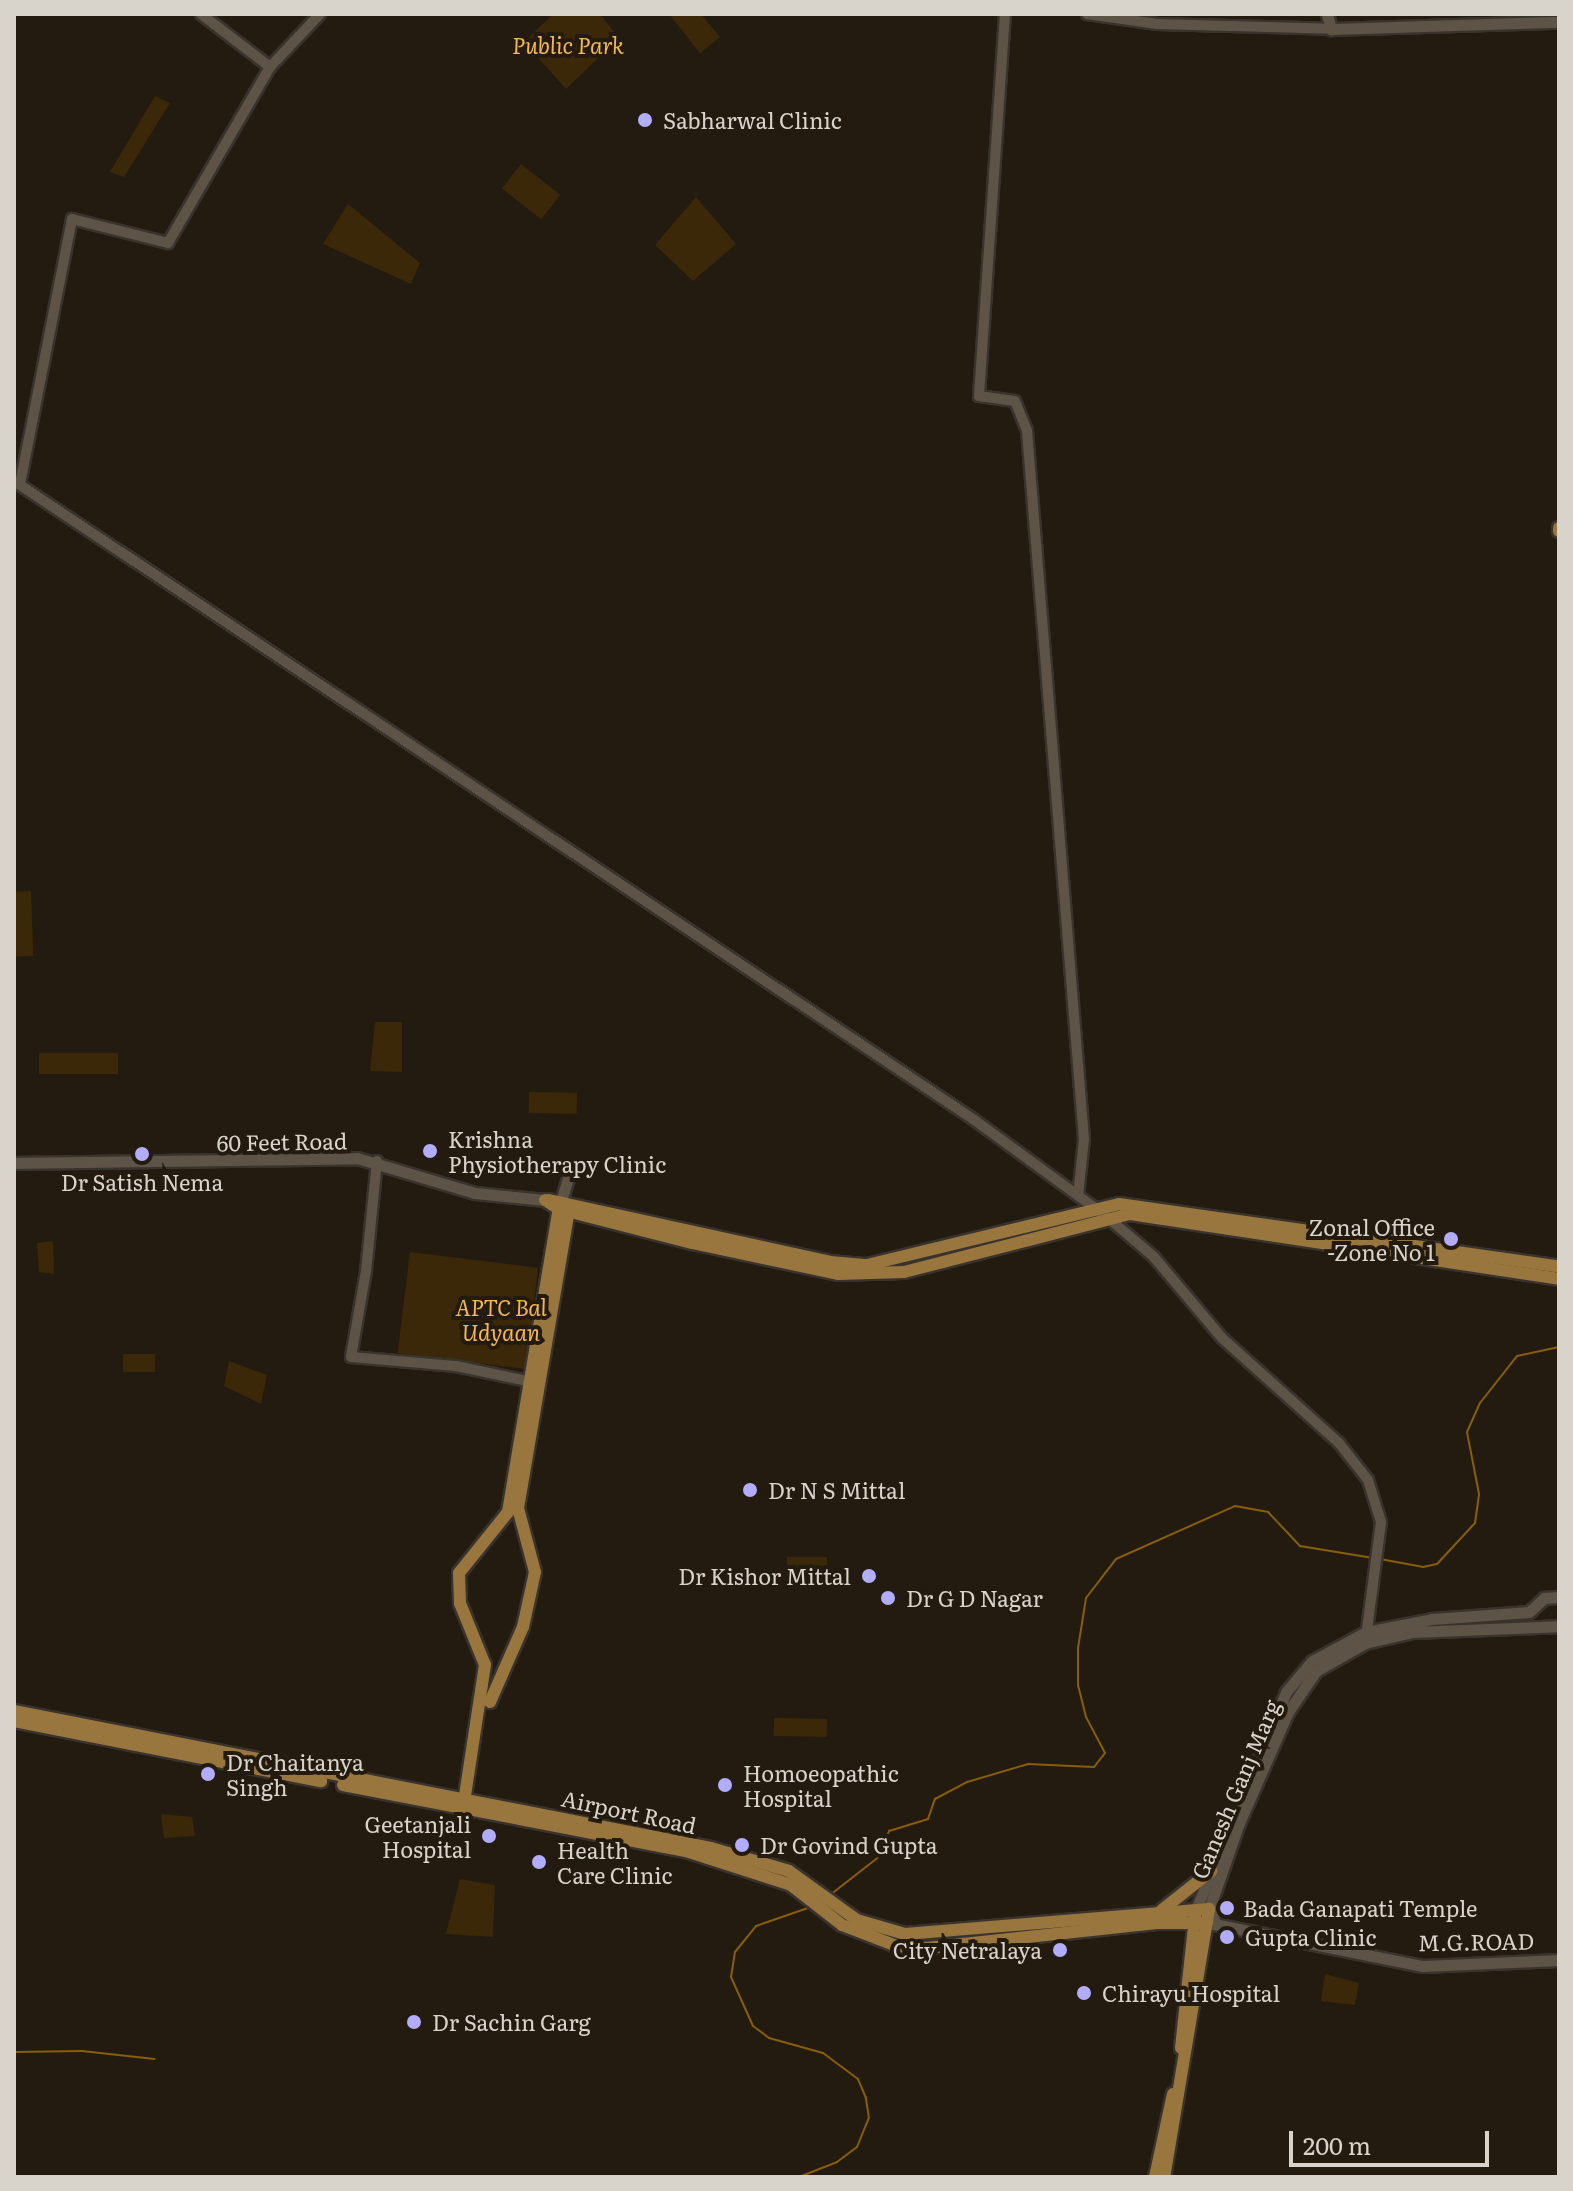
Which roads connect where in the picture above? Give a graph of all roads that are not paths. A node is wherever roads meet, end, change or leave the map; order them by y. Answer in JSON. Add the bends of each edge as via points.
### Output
{"nodes":[{"id":1,"x":201,"y":14,"type":"edge"},
{"id":2,"x":320,"y":14,"type":"edge"},
{"id":3,"x":1005,"y":14,"type":"edge"},
{"id":4,"x":1087,"y":14,"type":"edge"},
{"id":5,"x":1327,"y":14,"type":"edge"},
{"id":6,"x":1559,"y":22,"type":"edge"},
{"id":7,"x":1331,"y":29,"type":"junction"},
{"id":8,"x":270,"y":67,"type":"junction"},
{"id":9,"x":17,"y":483,"type":"edge"},
{"id":10,"x":1559,"y":521,"type":"edge"},
{"id":11,"x":1559,"y":529,"type":"edge"},
{"id":12,"x":377,"y":1161,"type":"junction"},
{"id":13,"x":14,"y":1163,"type":"edge"},
{"id":14,"x":569,"y":1178,"type":"dead end"},
{"id":15,"x":1078,"y":1196,"type":"junction"},
{"id":16,"x":545,"y":1200,"type":"joint"},
{"id":17,"x":565,"y":1206,"type":"junction"},
{"id":18,"x":1093,"y":1208,"type":"junction"},
{"id":19,"x":1106,"y":1216,"type":"junction"},
{"id":20,"x":1559,"y":1267,"type":"edge"},
{"id":21,"x":1559,"y":1279,"type":"edge"},
{"id":22,"x":533,"y":1382,"type":"junction"},
{"id":23,"x":1559,"y":1597,"type":"edge"},
{"id":24,"x":1559,"y":1626,"type":"edge"},
{"id":25,"x":1366,"y":1638,"type":"junction"},
{"id":26,"x":14,"y":1711,"type":"edge"},
{"id":27,"x":14,"y":1721,"type":"edge"},
{"id":28,"x":468,"y":1804,"type":"junction"},
{"id":29,"x":1211,"y":1871,"type":"junction"},
{"id":30,"x":1162,"y":1910,"type":"junction"},
{"id":31,"x":835,"y":1913,"type":"junction"},
{"id":32,"x":1204,"y":1917,"type":"junction"},
{"id":33,"x":1559,"y":1960,"type":"edge"},
{"id":34,"x":1155,"y":2177,"type":"edge"},
{"id":35,"x":1164,"y":2177,"type":"edge"}],
"edges":[{"from":1,"to":8,"type":"street"},
{"from":2,"to":8,"type":"street"},
{"from":3,"to":15,"type":"street","via":[[979,396],[1015,401],[1027,431],[1084,1139]]},
{"from":4,"to":7,"type":"street","via":[[1157,24]]},
{"from":5,"to":7,"type":"main road"},
{"from":6,"to":7,"type":"main road"},
{"from":8,"to":9,"type":"street","via":[[168,243],[72,219]]},
{"from":9,"to":15,"type":"street","via":[[973,1119]]},
{"from":10,"to":11,"type":"main road"},
{"from":12,"to":13,"type":"main road","name":"60 Feet Road"},
{"from":12,"to":16,"type":"main road","name":"60 Feet Road","via":[[475,1193]]},
{"from":12,"to":22,"type":"street","via":[[351,1357],[456,1366]]},
{"from":14,"to":17,"type":"main road"},
{"from":15,"to":18,"type":"street"},
{"from":16,"to":17,"type":"main road"},
{"from":17,"to":18,"type":"main road","via":[[830,1262],[867,1265]]},
{"from":17,"to":19,"type":"main road","via":[[700,1244],[871,1276]]},
{"from":17,"to":22,"type":"main road"},
{"from":18,"to":19,"type":"street"},
{"from":18,"to":20,"type":"main road","via":[[1136,1205]]},
{"from":19,"to":21,"type":"main road","via":[[1130,1214]]},
{"from":19,"to":25,"type":"street","via":[[1154,1257],[1222,1338],[1339,1443],[1375,1496],[1381,1545]]},
{"from":22,"to":28,"type":"main road","via":[[518,1508],[535,1572],[523,1627],[493,1685]]},
{"from":22,"to":28,"type":"main road","via":[[508,1512],[459,1573],[460,1603],[485,1665]]},
{"from":23,"to":25,"type":"main road","via":[[1544,1598],[1529,1612],[1432,1619]]},
{"from":24,"to":25,"type":"main road","name":"Ganesh Ganj Marg","via":[[1437,1629]]},
{"from":25,"to":29,"type":"main road","via":[[1324,1652],[1286,1692]]},
{"from":25,"to":32,"type":"main road","name":"Ganesh Ganj Marg","via":[[1316,1671],[1296,1697]]},
{"from":26,"to":28,"type":"main road","name":"Airport Road"},
{"from":27,"to":28,"type":"main road","name":"Airport Road"},
{"from":28,"to":31,"type":"main road","name":"Airport Road","via":[[686,1851],[801,1884]]},
{"from":29,"to":30,"type":"main road"},
{"from":29,"to":32,"type":"main road"},
{"from":30,"to":31,"type":"main road","via":[[929,1935],[885,1930]]},
{"from":30,"to":32,"type":"main road"},
{"from":31,"to":32,"type":"main road","via":[[897,1946],[926,1948]]},
{"from":32,"to":33,"type":"main road","name":"M.G.ROAD","via":[[1243,1932],[1423,1966]]},
{"from":32,"to":34,"type":"main road"},
{"from":32,"to":35,"type":"main road","name":"Ganesh Ganj Marg"}]}
